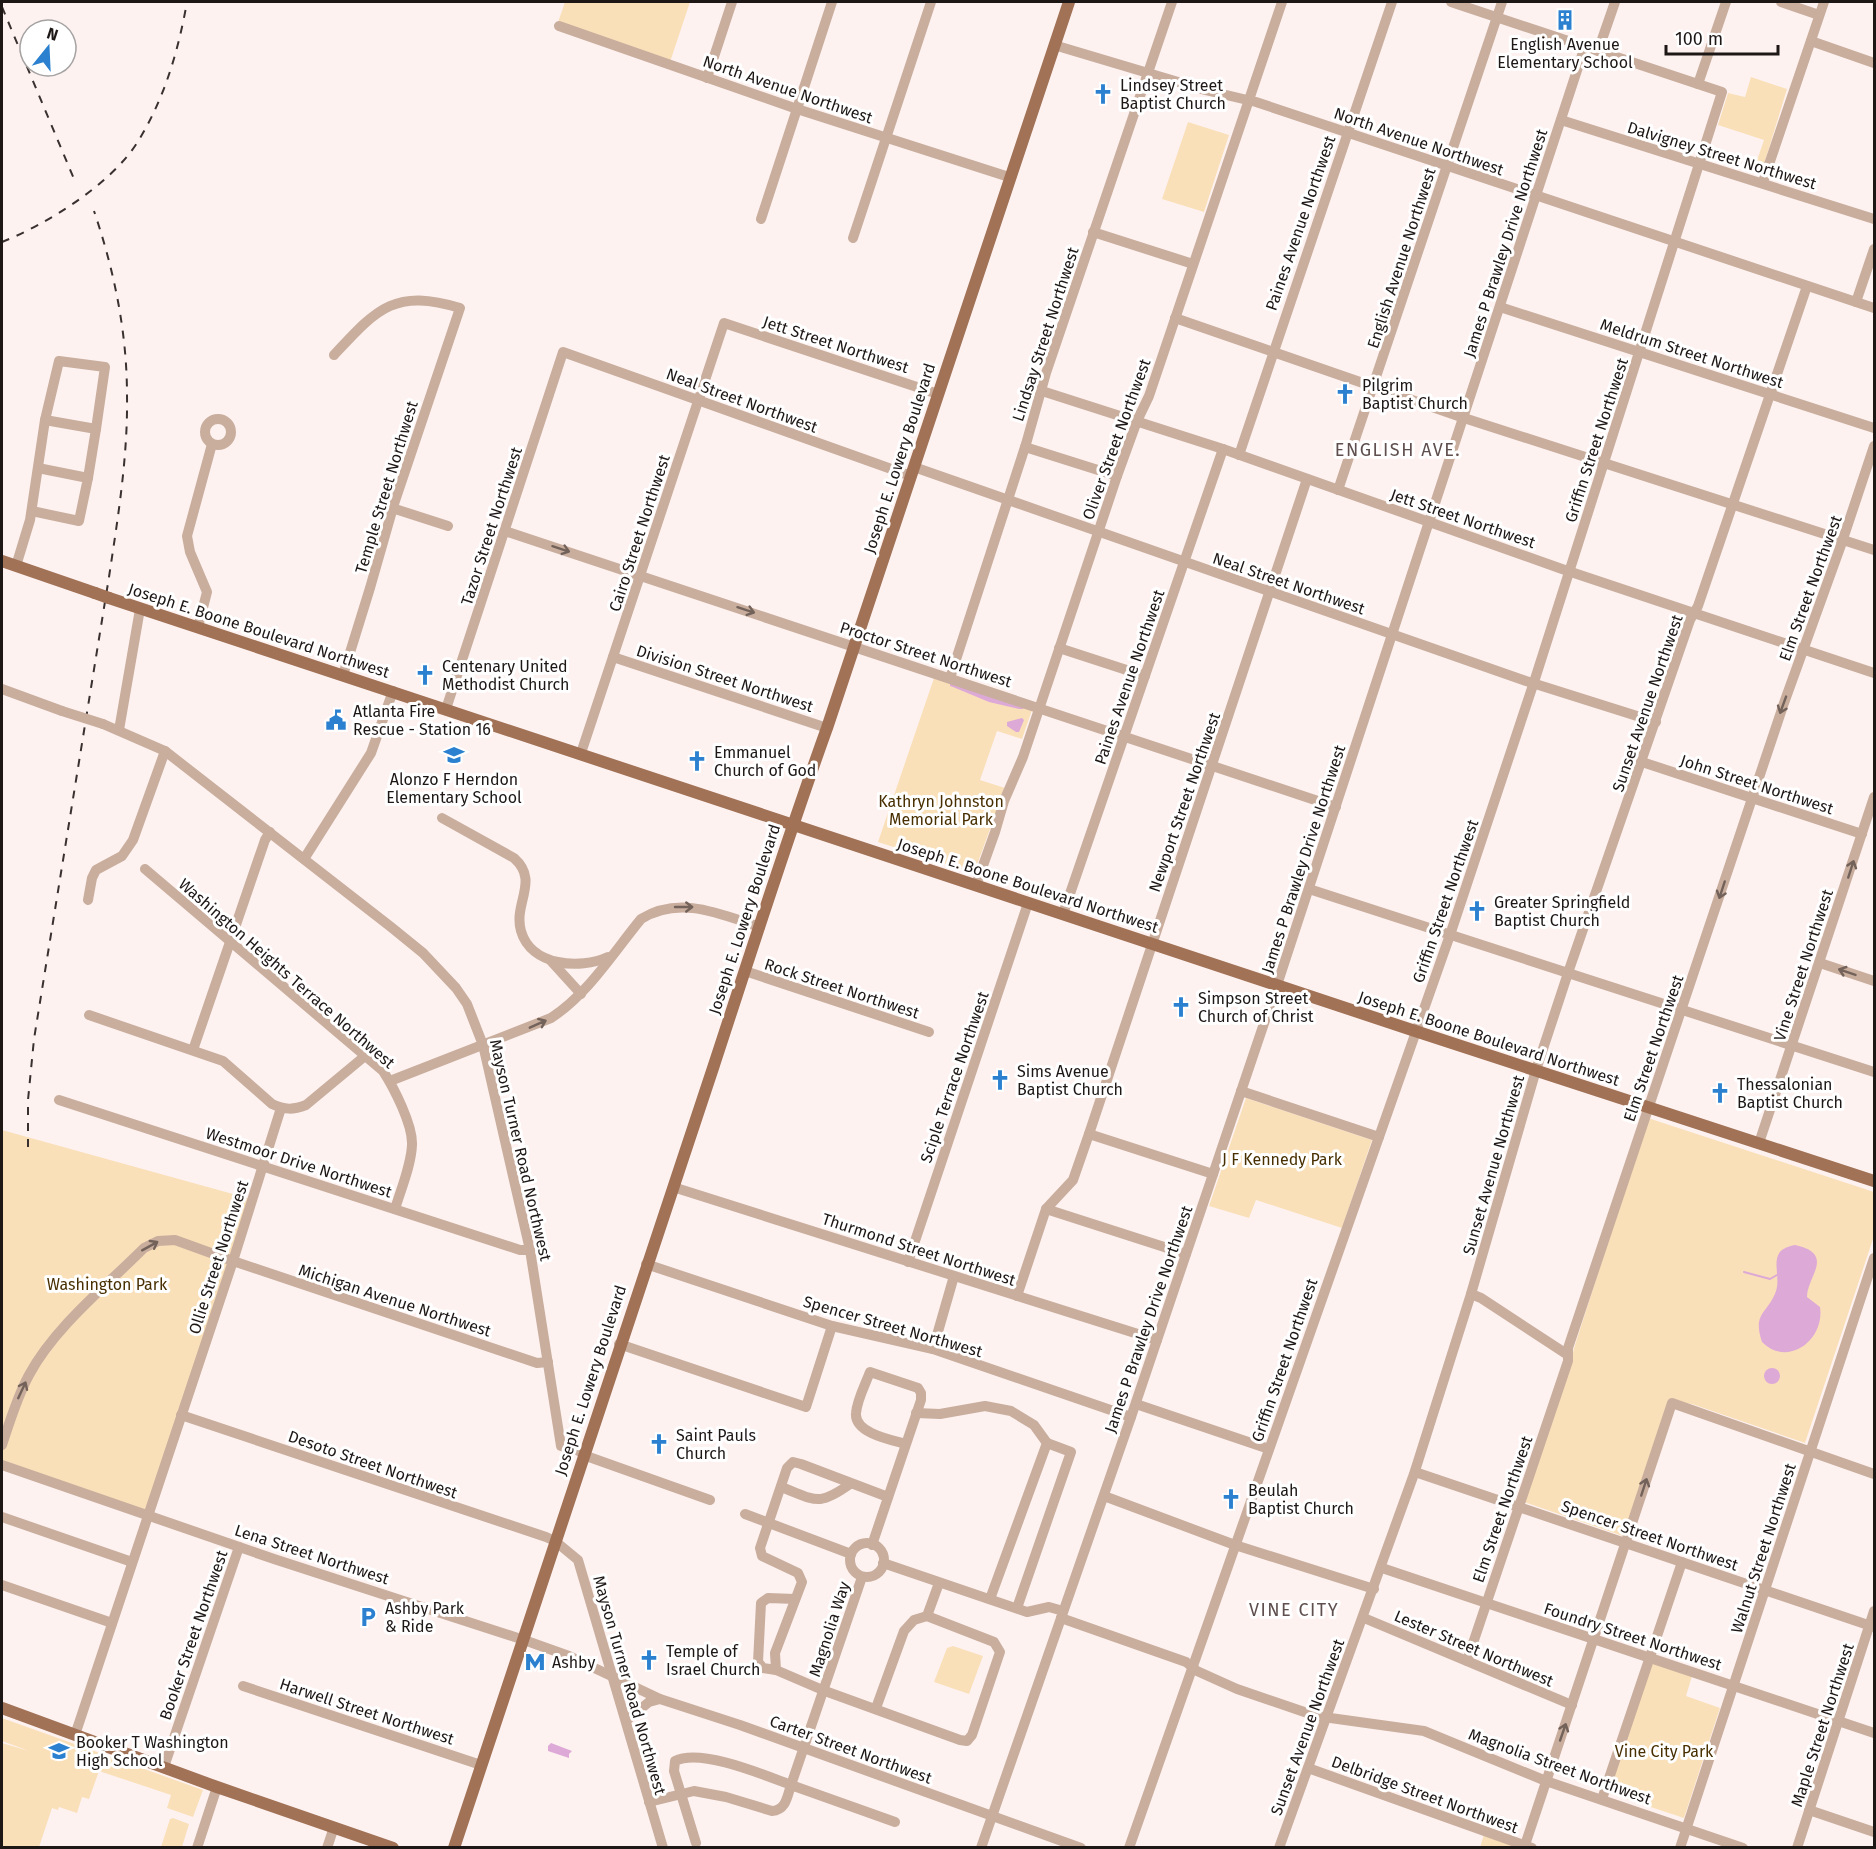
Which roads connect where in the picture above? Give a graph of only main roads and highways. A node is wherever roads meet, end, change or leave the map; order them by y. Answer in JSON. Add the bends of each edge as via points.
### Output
{"nodes":[{"id":1,"x":1069,"y":2,"type":"edge"},
{"id":2,"x":2,"y":561,"type":"edge"},
{"id":3,"x":793,"y":823,"type":"junction"},
{"id":4,"x":1875,"y":1181,"type":"edge"},
{"id":5,"x":2,"y":1708,"type":"edge"},
{"id":6,"x":393,"y":1848,"type":"edge"},
{"id":7,"x":454,"y":1848,"type":"edge"}],
"edges":[{"from":1,"to":3,"type":"main road","name":"Joseph E. Lowery Boulevard"},
{"from":2,"to":3,"type":"main road","name":"Joseph E. Boone Boulevard Northwest","bridge":true},
{"from":3,"to":4,"type":"main road","name":"Joseph E. Boone Boulevard Northwest"},
{"from":3,"to":7,"type":"main road","name":"Joseph E. Lowery Boulevard"},
{"from":5,"to":6,"type":"main road"}]}
